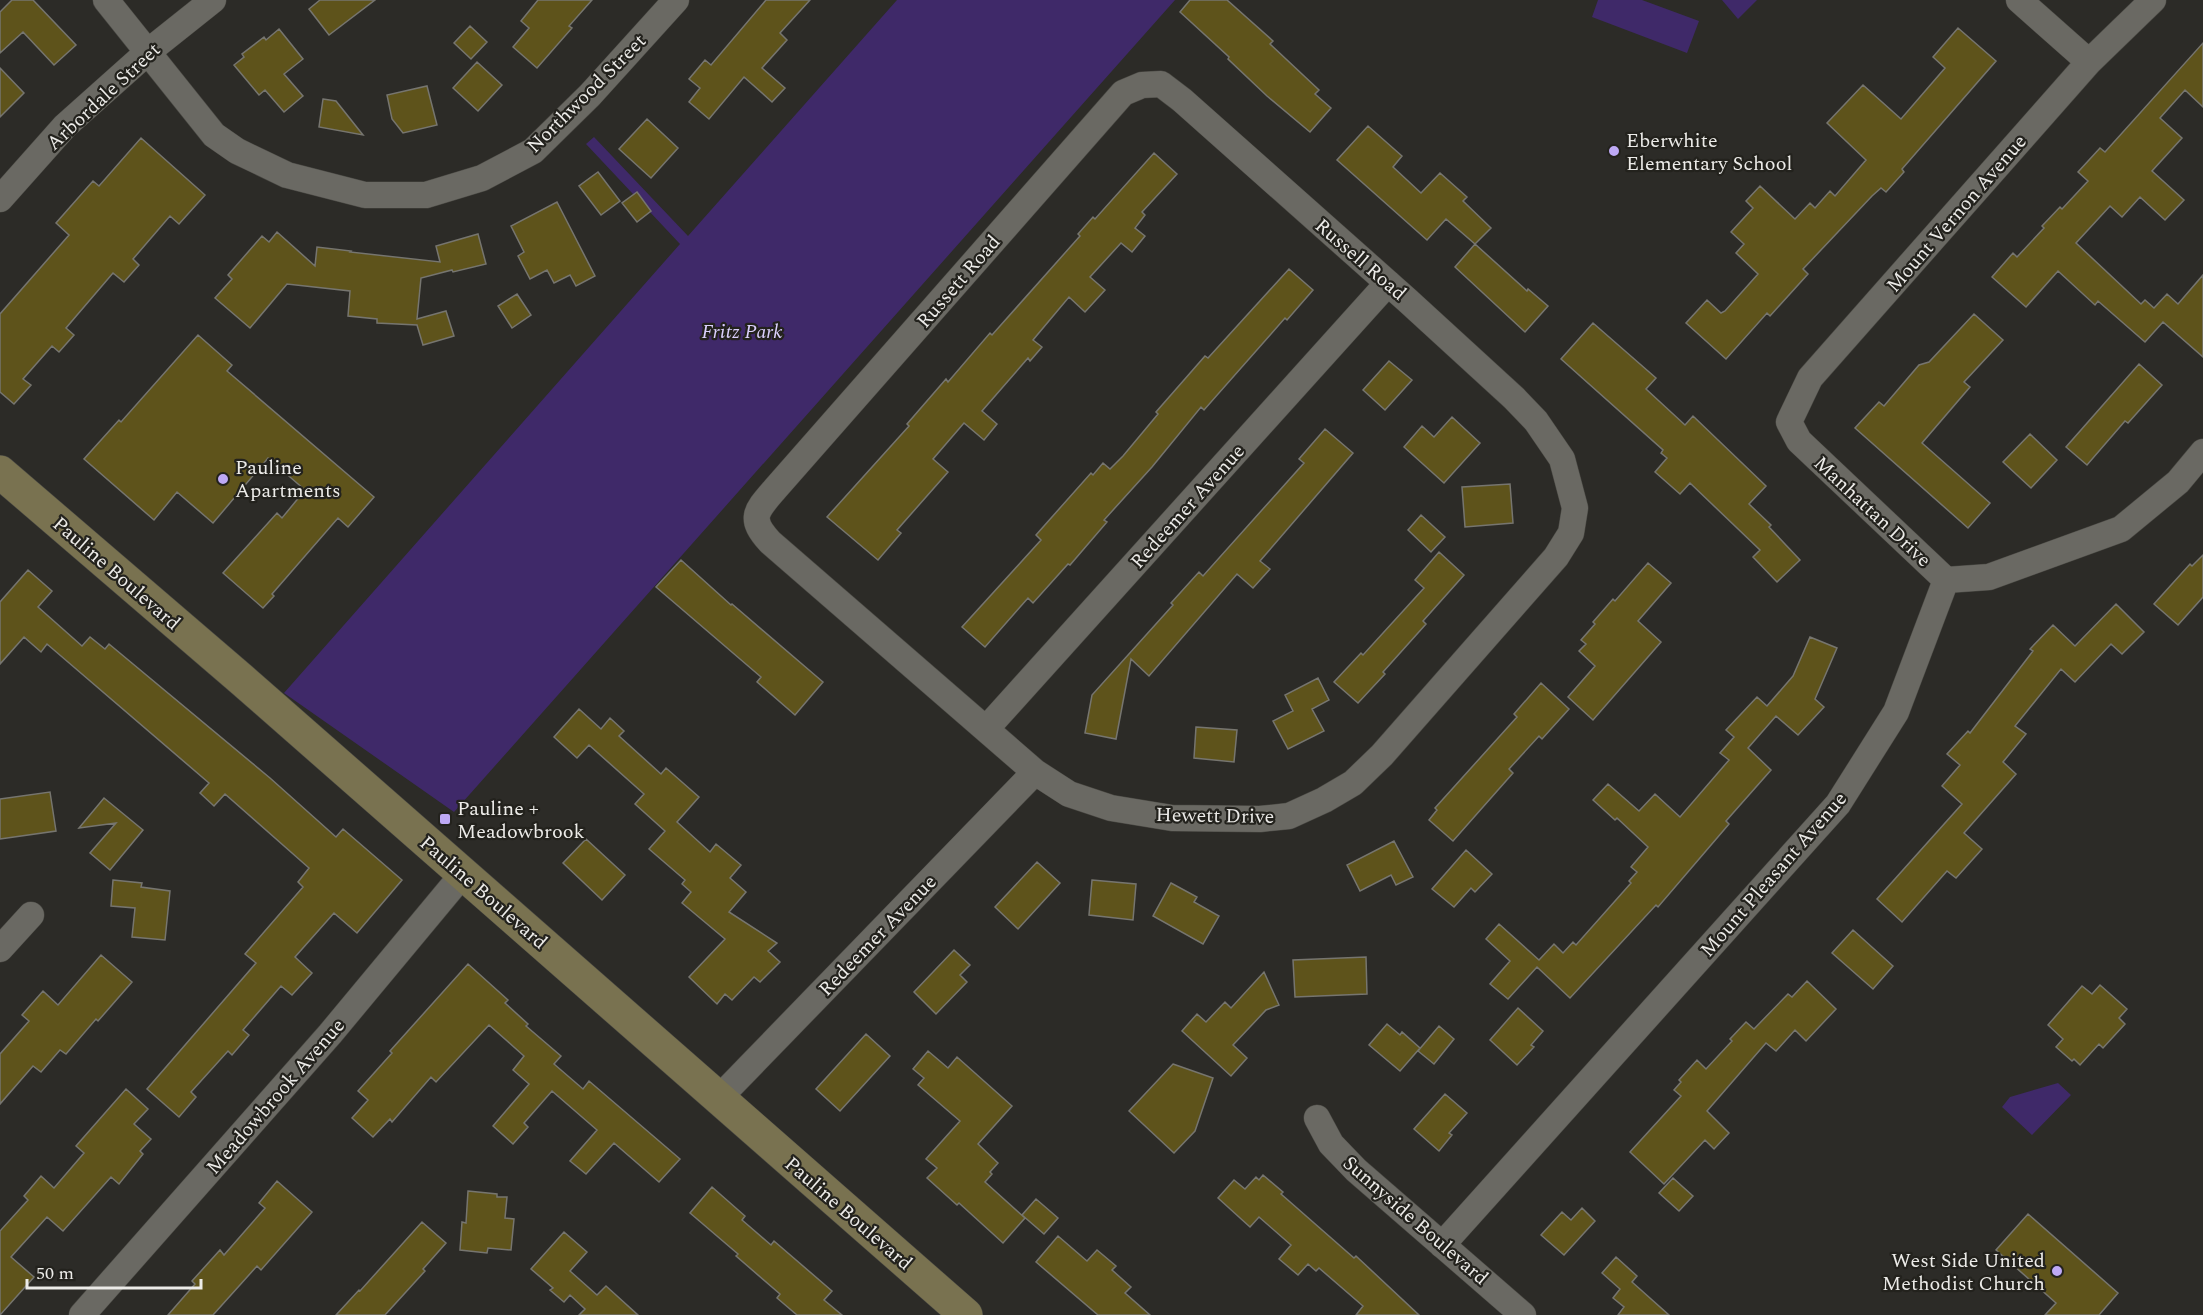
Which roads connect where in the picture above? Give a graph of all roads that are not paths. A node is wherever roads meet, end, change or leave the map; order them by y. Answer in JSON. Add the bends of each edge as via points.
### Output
{"nodes":[{"id":1,"x":106,"y":0,"type":"edge"},
{"id":2,"x":213,"y":0,"type":"edge"},
{"id":3,"x":676,"y":0,"type":"edge"},
{"id":4,"x":2019,"y":0,"type":"edge"},
{"id":5,"x":2153,"y":0,"type":"edge"},
{"id":6,"x":149,"y":51,"type":"junction"},
{"id":7,"x":2090,"y":62,"type":"junction"},
{"id":8,"x":1182,"y":100,"type":"joint"},
{"id":9,"x":0,"y":199,"type":"edge"},
{"id":10,"x":1388,"y":284,"type":"junction"},
{"id":11,"x":1536,"y":421,"type":"joint"},
{"id":12,"x":1800,"y":441,"type":"joint"},
{"id":13,"x":2203,"y":452,"type":"edge"},
{"id":14,"x":3,"y":481,"type":"edge"},
{"id":15,"x":756,"y":522,"type":"joint"},
{"id":16,"x":1946,"y":580,"type":"junction"},
{"id":17,"x":986,"y":729,"type":"junction"},
{"id":18,"x":1035,"y":772,"type":"junction"},
{"id":19,"x":463,"y":874,"type":"junction"},
{"id":20,"x":31,"y":915,"type":"dead end"},
{"id":21,"x":0,"y":949,"type":"edge"},
{"id":22,"x":719,"y":1098,"type":"junction"},
{"id":23,"x":1317,"y":1118,"type":"dead end"},
{"id":24,"x":1442,"y":1245,"type":"junction"},
{"id":25,"x":82,"y":1315,"type":"edge"},
{"id":26,"x":966,"y":1315,"type":"edge"},
{"id":27,"x":1523,"y":1315,"type":"edge"}],
"edges":[{"from":1,"to":6,"type":"street","name":"Northwood Street"},
{"from":2,"to":6,"type":"street","name":"Arbordale Street"},
{"from":3,"to":6,"type":"street","name":"Northwood Street","via":[[533,151],[482,178],[426,195],[364,195],[287,175],[237,151],[214,135]]},
{"from":4,"to":7,"type":"street"},
{"from":5,"to":7,"type":"street","name":"Mount Vernon Avenue"},
{"from":6,"to":9,"type":"street","name":"Arbordale Street","via":[[65,126]]},
{"from":7,"to":12,"type":"street","name":"Mount Vernon Avenue","via":[[1810,378],[1789,422]]},
{"from":8,"to":10,"type":"street","name":"Russell Road"},
{"from":8,"to":15,"type":"street","name":"Russett Road","via":[[1161,84],[1123,93],[774,489],[759,508]]},
{"from":10,"to":11,"type":"street","name":"Russell Road"},
{"from":10,"to":17,"type":"street","name":"Redeemer Avenue"},
{"from":11,"to":18,"type":"street","name":"Hewett Drive","via":[[1562,459],[1575,508],[1571,533],[1556,557],[1353,783],[1288,816],[1172,818],[1111,808],[1069,794]]},
{"from":12,"to":16,"type":"street","name":"Manhattan Drive"},
{"from":13,"to":16,"type":"street","via":[[2178,482],[2121,529],[1989,577]]},
{"from":14,"to":19,"type":"street","name":"Pauline Boulevard","via":[[241,679]]},
{"from":15,"to":17,"type":"street","name":"Hewett Drive","via":[[770,542]]},
{"from":16,"to":24,"type":"street","name":"Mount Pleasant Avenue","via":[[1896,712],[1838,804]]},
{"from":17,"to":18,"type":"street","name":"Hewett Drive"},
{"from":18,"to":22,"type":"street","name":"Redeemer Avenue"},
{"from":19,"to":22,"type":"street","name":"Pauline Boulevard"},
{"from":19,"to":25,"type":"street","name":"Meadowbrook Avenue","via":[[330,1034]]},
{"from":20,"to":21,"type":"street"},
{"from":22,"to":26,"type":"street","name":"Pauline Boulevard"},
{"from":23,"to":24,"type":"street","name":"Sunnyside Boulevard","via":[[1331,1144],[1356,1170]]},
{"from":24,"to":27,"type":"street","name":"Sunnyside Boulevard"}]}
